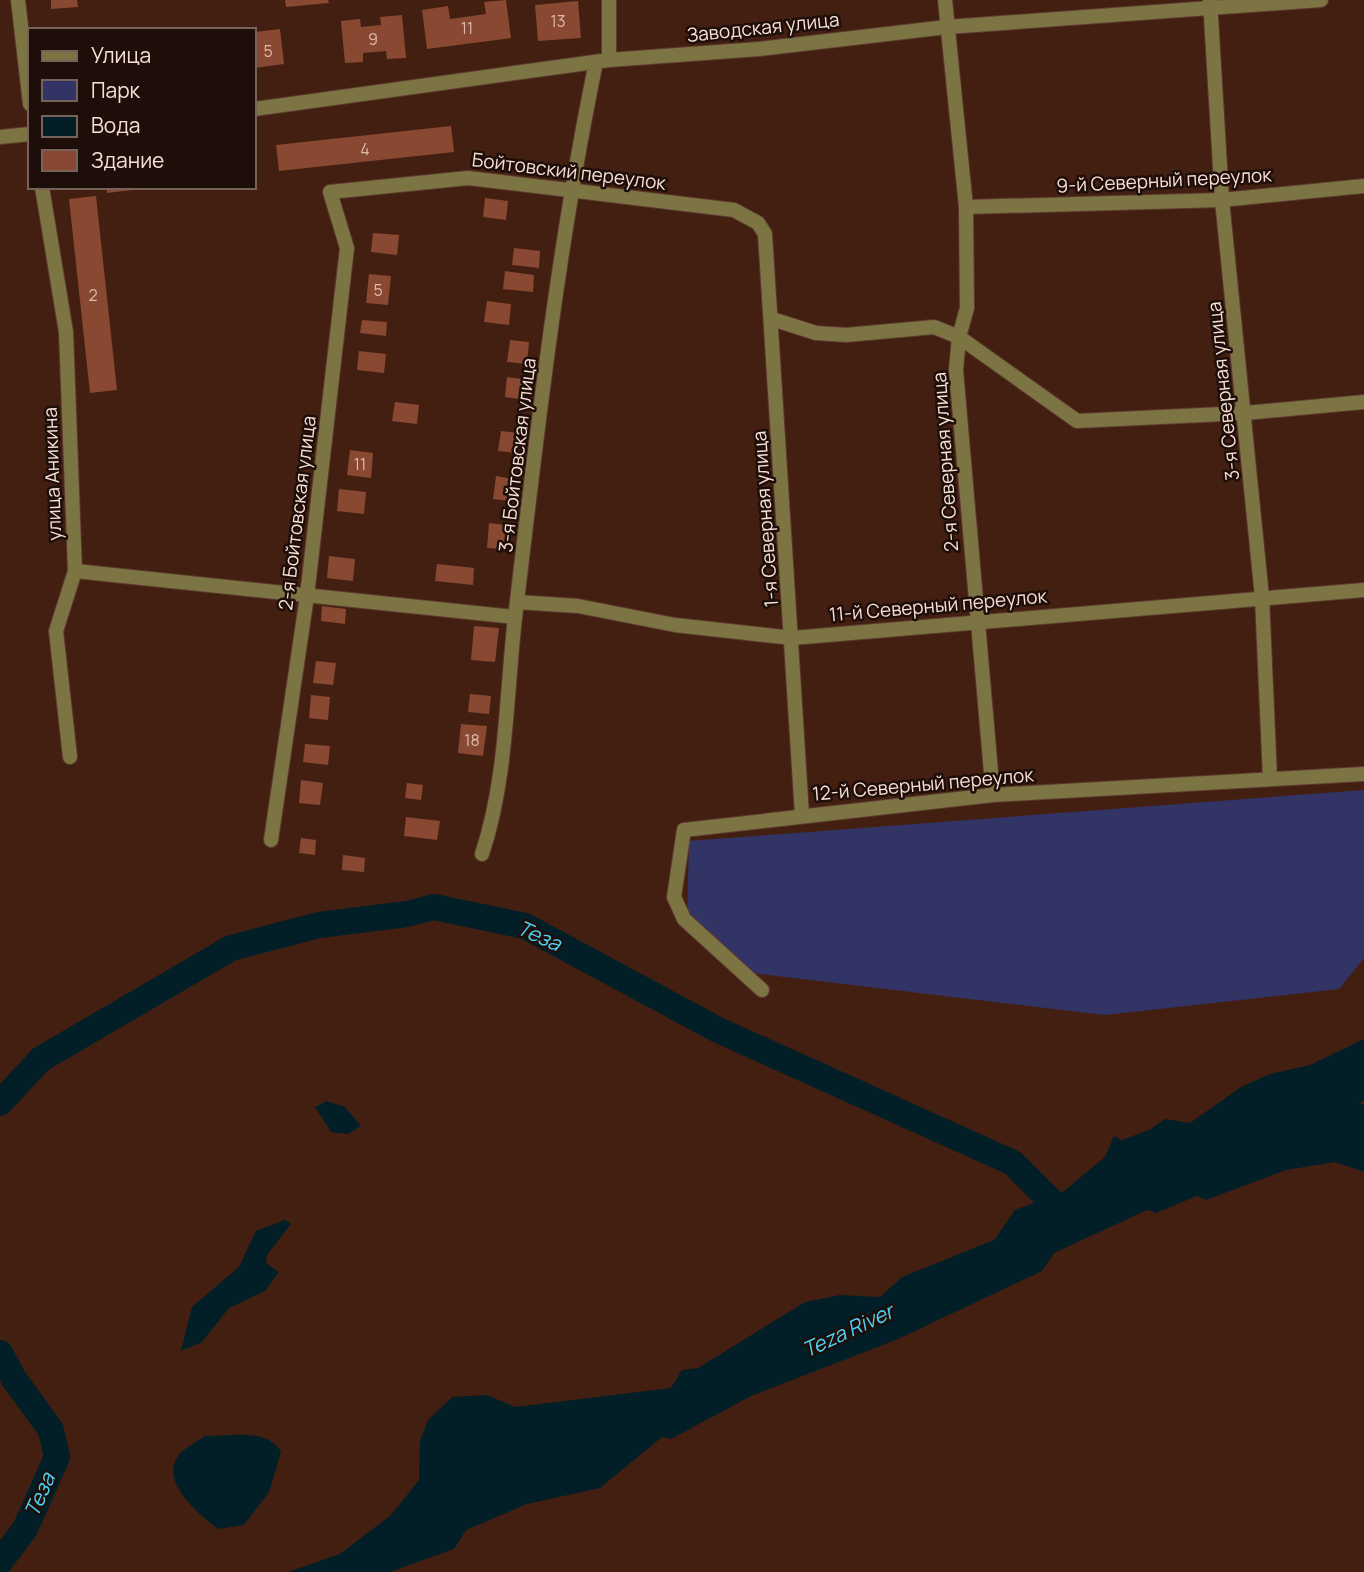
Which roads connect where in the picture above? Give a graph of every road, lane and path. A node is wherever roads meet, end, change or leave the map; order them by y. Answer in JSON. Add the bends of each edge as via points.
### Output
{"nodes":[{"id":1,"x":18,"y":0,"type":"edge"},
{"id":2,"x":609,"y":0,"type":"edge"},
{"id":3,"x":945,"y":0,"type":"edge"},
{"id":4,"x":1321,"y":0,"type":"edge"},
{"id":5,"x":1211,"y":3,"type":"edge"},
{"id":6,"x":947,"y":26,"type":"junction"},
{"id":7,"x":602,"y":61,"type":"junction"},
{"id":8,"x":28,"y":87,"type":"edge"},
{"id":9,"x":256,"y":109,"type":"edge"},
{"id":10,"x":28,"y":134,"type":"edge"},
{"id":11,"x":0,"y":137,"type":"edge"},
{"id":12,"x":1364,"y":186,"type":"edge"},
{"id":13,"x":42,"y":189,"type":"edge"},
{"id":14,"x":570,"y":191,"type":"junction"},
{"id":15,"x":330,"y":192,"type":"joint"},
{"id":16,"x":1222,"y":200,"type":"junction"},
{"id":17,"x":966,"y":207,"type":"junction"},
{"id":18,"x":758,"y":223,"type":"joint"},
{"id":19,"x":772,"y":319,"type":"junction"},
{"id":20,"x":959,"y":337,"type":"junction"},
{"id":21,"x":1364,"y":402,"type":"edge"},
{"id":22,"x":1245,"y":413,"type":"junction"},
{"id":23,"x":75,"y":571,"type":"junction"},
{"id":24,"x":1364,"y":590,"type":"edge"},
{"id":25,"x":307,"y":596,"type":"junction"},
{"id":26,"x":1262,"y":597,"type":"junction"},
{"id":27,"x":517,"y":602,"type":"junction"},
{"id":28,"x":515,"y":617,"type":"junction"},
{"id":29,"x":978,"y":620,"type":"junction"},
{"id":30,"x":792,"y":638,"type":"junction"},
{"id":31,"x":71,"y":757,"type":"dead end"},
{"id":32,"x":1364,"y":774,"type":"edge"},
{"id":33,"x":1270,"y":778,"type":"junction"},
{"id":34,"x":993,"y":795,"type":"junction"},
{"id":35,"x":802,"y":815,"type":"junction"},
{"id":36,"x":271,"y":841,"type":"dead end"},
{"id":37,"x":482,"y":854,"type":"dead end"},
{"id":38,"x":762,"y":990,"type":"dead end"}],
"edges":[{"from":1,"to":8,"type":"street"},
{"from":2,"to":7,"type":"street"},
{"from":3,"to":6,"type":"street","name":"2-я Северная улица"},
{"from":4,"to":5,"type":"street","name":"Заводская улица"},
{"from":5,"to":6,"type":"street","name":"Заводская улица"},
{"from":5,"to":16,"type":"street","name":"3-я Северная улица"},
{"from":6,"to":7,"type":"street","name":"Заводская улица","via":[[759,49]]},
{"from":6,"to":17,"type":"street","name":"2-я Северная улица"},
{"from":7,"to":9,"type":"street","name":"Заводская улица"},
{"from":7,"to":14,"type":"street","name":"3-я Бойтовская улица"},
{"from":10,"to":11,"type":"street"},
{"from":12,"to":16,"type":"street","name":"9-й Северный переулок"},
{"from":13,"to":23,"type":"street","name":"улица Аникина","via":[[66,332]]},
{"from":14,"to":15,"type":"street","name":"Бойтовский переулок","via":[[460,178]]},
{"from":14,"to":18,"type":"street","name":"Бойтовский переулок","via":[[734,210]]},
{"from":14,"to":27,"type":"street","name":"3-я Бойтовская улица"},
{"from":15,"to":25,"type":"street","name":"2-я Бойтовская улица","via":[[347,248]]},
{"from":16,"to":17,"type":"street","name":"9-й Северный переулок"},
{"from":16,"to":22,"type":"street","name":"3-я Северная улица"},
{"from":17,"to":20,"type":"street","name":"2-я Северная улица","via":[[967,308]]},
{"from":18,"to":19,"type":"street","name":"1-я Северная улица","via":[[765,234]]},
{"from":19,"to":20,"type":"street","via":[[816,333],[846,335],[934,327]]},
{"from":19,"to":30,"type":"street","name":"1-я Северная улица"},
{"from":20,"to":22,"type":"street","via":[[1077,421]]},
{"from":20,"to":29,"type":"street","name":"2-я Северная улица","via":[[956,370]]},
{"from":21,"to":22,"type":"street"},
{"from":22,"to":26,"type":"street","name":"3-я Северная улица"},
{"from":23,"to":25,"type":"street"},
{"from":23,"to":31,"type":"street","name":"улица Аникина","via":[[56,631]]},
{"from":24,"to":26,"type":"street","name":"11-й Северный переулок"},
{"from":25,"to":28,"type":"street"},
{"from":25,"to":36,"type":"street","name":"2-я Бойтовская улица"},
{"from":26,"to":29,"type":"street","name":"11-й Северный переулок"},
{"from":26,"to":33,"type":"street","name":"3-я Северная улица"},
{"from":27,"to":28,"type":"street","name":"3-я Бойтовская улица"},
{"from":27,"to":30,"type":"street","name":"11-й Северный переулок"},
{"from":28,"to":37,"type":"street","name":"3-я Бойтовская улица","via":[[495,817]]},
{"from":29,"to":30,"type":"street","name":"11-й Северный переулок"},
{"from":29,"to":34,"type":"street","name":"2-я Северная улица"},
{"from":30,"to":35,"type":"street","name":"1-я Северная улица"},
{"from":32,"to":33,"type":"street","name":"12-й Северный переулок"},
{"from":33,"to":34,"type":"street","name":"12-й Северный переулок"},
{"from":34,"to":35,"type":"street","name":"12-й Северный переулок"},
{"from":35,"to":38,"type":"street","name":"12-й Северный переулок","via":[[684,830],[674,897],[684,919]]}]}
